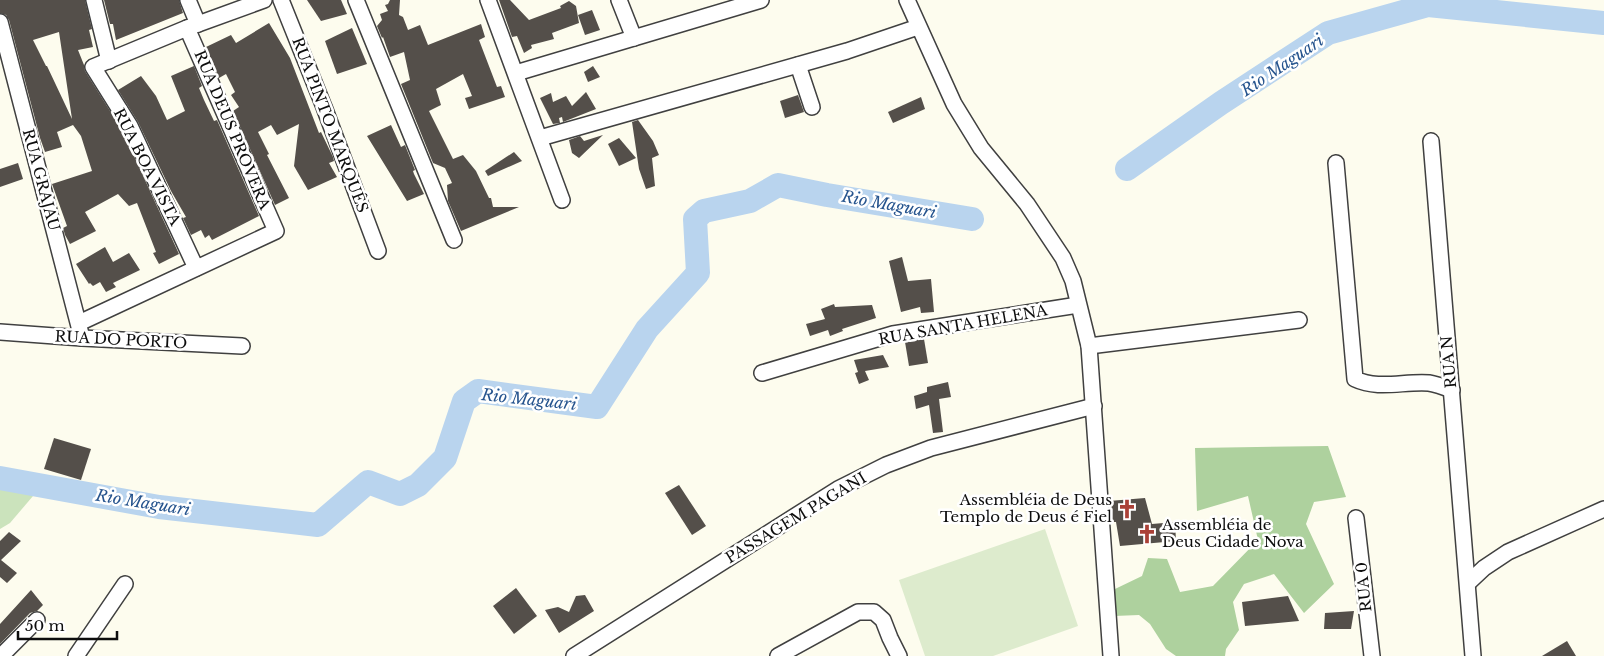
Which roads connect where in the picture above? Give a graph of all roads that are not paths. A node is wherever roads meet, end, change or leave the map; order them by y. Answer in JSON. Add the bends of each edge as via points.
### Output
{"nodes":[{"id":1,"x":94,"y":0,"type":"edge"},
{"id":2,"x":188,"y":0,"type":"edge"},
{"id":3,"x":264,"y":0,"type":"edge"},
{"id":4,"x":281,"y":0,"type":"edge"},
{"id":5,"x":356,"y":0,"type":"edge"},
{"id":6,"x":488,"y":0,"type":"edge"},
{"id":7,"x":619,"y":0,"type":"edge"},
{"id":8,"x":761,"y":0,"type":"edge"},
{"id":9,"x":907,"y":0,"type":"edge"},
{"id":10,"x":0,"y":22,"type":"edge"},
{"id":11,"x":193,"y":26,"type":"junction"},
{"id":12,"x":918,"y":27,"type":"junction"},
{"id":13,"x":634,"y":38,"type":"junction"},
{"id":14,"x":109,"y":61,"type":"junction"},
{"id":15,"x":798,"y":64,"type":"junction"},
{"id":16,"x":516,"y":73,"type":"junction"},
{"id":17,"x":812,"y":107,"type":"dead end"},
{"id":18,"x":540,"y":138,"type":"junction"},
{"id":19,"x":1431,"y":141,"type":"dead end"},
{"id":20,"x":1336,"y":162,"type":"dead end"},
{"id":21,"x":562,"y":200,"type":"dead end"},
{"id":22,"x":454,"y":240,"type":"dead end"},
{"id":23,"x":378,"y":250,"type":"dead end"},
{"id":24,"x":196,"y":268,"type":"junction"},
{"id":25,"x":1078,"y":305,"type":"junction"},
{"id":26,"x":1298,"y":320,"type":"dead end"},
{"id":27,"x":80,"y":330,"type":"junction"},
{"id":28,"x":0,"y":332,"type":"edge"},
{"id":29,"x":242,"y":346,"type":"dead end"},
{"id":30,"x":1089,"y":346,"type":"junction"},
{"id":31,"x":762,"y":372,"type":"dead end"},
{"id":32,"x":1452,"y":390,"type":"junction"},
{"id":33,"x":1094,"y":406,"type":"junction"},
{"id":34,"x":1604,"y":509,"type":"edge"},
{"id":35,"x":1356,"y":518,"type":"dead end"},
{"id":36,"x":1468,"y":582,"type":"junction"},
{"id":37,"x":125,"y":584,"type":"dead end"},
{"id":38,"x":37,"y":620,"type":"dead end"},
{"id":39,"x":1,"y":656,"type":"edge"},
{"id":40,"x":76,"y":656,"type":"edge"},
{"id":41,"x":574,"y":656,"type":"edge"},
{"id":42,"x":778,"y":656,"type":"edge"},
{"id":43,"x":899,"y":656,"type":"edge"},
{"id":44,"x":1111,"y":656,"type":"edge"},
{"id":45,"x":1372,"y":656,"type":"edge"},
{"id":46,"x":1473,"y":656,"type":"edge"}],
"edges":[{"from":1,"to":14,"type":"street"},
{"from":2,"to":11,"type":"street","name":"RUA DEUS PROVERA"},
{"from":3,"to":11,"type":"street"},
{"from":4,"to":23,"type":"street","name":"RUA PINTO MARQUÊS"},
{"from":5,"to":22,"type":"street"},
{"from":6,"to":16,"type":"street"},
{"from":7,"to":13,"type":"street"},
{"from":8,"to":13,"type":"street"},
{"from":9,"to":12,"type":"street"},
{"from":10,"to":27,"type":"street","name":"RUA GRAJAU"},
{"from":11,"to":14,"type":"street"},
{"from":11,"to":24,"type":"street","name":"RUA DEUS PROVERA","via":[[276,231]]},
{"from":12,"to":15,"type":"street"},
{"from":12,"to":25,"type":"street","via":[[954,104],[981,148],[1027,204],[1063,258],[1073,281]]},
{"from":13,"to":16,"type":"street"},
{"from":14,"to":24,"type":"street","name":"RUA BOA VISTA","via":[[93,67],[130,126]]},
{"from":15,"to":17,"type":"street"},
{"from":15,"to":18,"type":"street"},
{"from":16,"to":18,"type":"street"},
{"from":18,"to":21,"type":"street"},
{"from":19,"to":32,"type":"street","name":"RUA N"},
{"from":20,"to":32,"type":"street","via":[[1355,380],[1387,385],[1430,383]]},
{"from":24,"to":27,"type":"street"},
{"from":25,"to":30,"type":"street"},
{"from":25,"to":31,"type":"street","name":"RUA SANTA HELENA","via":[[893,334]]},
{"from":26,"to":30,"type":"street"},
{"from":27,"to":28,"type":"street","name":"RUA DO PORTO"},
{"from":27,"to":29,"type":"street","name":"RUA DO PORTO"},
{"from":30,"to":33,"type":"street"},
{"from":32,"to":36,"type":"street","name":"RUA N"},
{"from":33,"to":41,"type":"street","name":"PASSAGEM PAGANI","via":[[931,448],[886,465],[838,489]]},
{"from":33,"to":44,"type":"street"},
{"from":34,"to":36,"type":"street","via":[[1508,552]]},
{"from":35,"to":45,"type":"street","name":"RUA 0"},
{"from":36,"to":46,"type":"street","name":"RUA N"},
{"from":37,"to":40,"type":"street"},
{"from":38,"to":39,"type":"street"},
{"from":42,"to":43,"type":"street","via":[[858,612],[874,612],[883,620]]}]}
